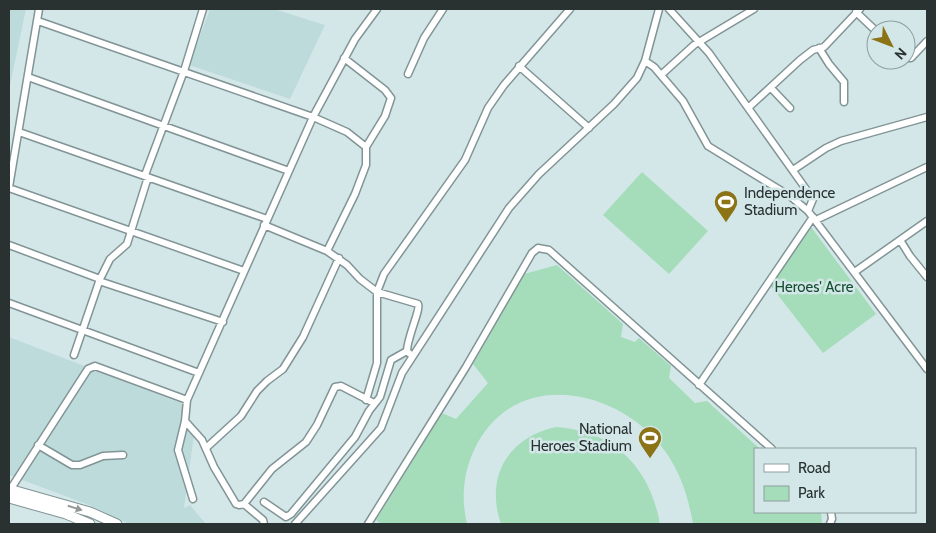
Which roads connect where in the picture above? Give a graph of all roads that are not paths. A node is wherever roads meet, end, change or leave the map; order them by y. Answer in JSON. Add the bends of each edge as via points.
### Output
{"nodes":[{"id":1,"x":39,"y":9,"type":"edge"},
{"id":2,"x":203,"y":9,"type":"edge"},
{"id":3,"x":377,"y":9,"type":"edge"},
{"id":4,"x":443,"y":9,"type":"edge"},
{"id":5,"x":570,"y":9,"type":"edge"},
{"id":6,"x":659,"y":9,"type":"edge"},
{"id":7,"x":669,"y":9,"type":"edge"},
{"id":8,"x":754,"y":9,"type":"edge"},
{"id":9,"x":858,"y":10,"type":"edge"},
{"id":10,"x":866,"y":20,"type":"edge"},
{"id":11,"x":38,"y":21,"type":"junction"},
{"id":12,"x":927,"y":41,"type":"edge"},
{"id":13,"x":701,"y":42,"type":"junction"},
{"id":14,"x":819,"y":48,"type":"junction"},
{"id":15,"x":916,"y":54,"type":"edge"},
{"id":16,"x":344,"y":58,"type":"junction"},
{"id":17,"x":646,"y":61,"type":"junction"},
{"id":18,"x":519,"y":66,"type":"junction"},
{"id":19,"x":184,"y":71,"type":"junction"},
{"id":20,"x":408,"y":74,"type":"dead end"},
{"id":21,"x":661,"y":75,"type":"junction"},
{"id":22,"x":28,"y":77,"type":"junction"},
{"id":23,"x":771,"y":88,"type":"junction"},
{"id":24,"x":844,"y":102,"type":"dead end"},
{"id":25,"x":748,"y":108,"type":"junction"},
{"id":26,"x":790,"y":108,"type":"dead end"},
{"id":27,"x":314,"y":118,"type":"junction"},
{"id":28,"x":927,"y":118,"type":"edge"},
{"id":29,"x":164,"y":126,"type":"junction"},
{"id":30,"x":588,"y":128,"type":"junction"},
{"id":31,"x":19,"y":132,"type":"junction"},
{"id":32,"x":366,"y":146,"type":"junction"},
{"id":33,"x":927,"y":167,"type":"edge"},
{"id":34,"x":289,"y":170,"type":"junction"},
{"id":35,"x":793,"y":170,"type":"junction"},
{"id":36,"x":147,"y":176,"type":"junction"},
{"id":37,"x":9,"y":188,"type":"edge"},
{"id":38,"x":808,"y":211,"type":"junction"},
{"id":39,"x":815,"y":219,"type":"junction"},
{"id":40,"x":927,"y":221,"type":"edge"},
{"id":41,"x":266,"y":222,"type":"junction"},
{"id":42,"x":131,"y":231,"type":"junction"},
{"id":43,"x":900,"y":240,"type":"junction"},
{"id":44,"x":9,"y":245,"type":"edge"},
{"id":45,"x":327,"y":251,"type":"junction"},
{"id":46,"x":338,"y":258,"type":"junction"},
{"id":47,"x":244,"y":271,"type":"junction"},
{"id":48,"x":856,"y":271,"type":"junction"},
{"id":49,"x":927,"y":277,"type":"edge"},
{"id":50,"x":100,"y":280,"type":"junction"},
{"id":51,"x":377,"y":292,"type":"junction"},
{"id":52,"x":9,"y":303,"type":"edge"},
{"id":53,"x":223,"y":322,"type":"junction"},
{"id":54,"x":82,"y":329,"type":"junction"},
{"id":55,"x":410,"y":354,"type":"junction"},
{"id":56,"x":74,"y":355,"type":"dead end"},
{"id":57,"x":927,"y":369,"type":"edge"},
{"id":58,"x":200,"y":373,"type":"junction"},
{"id":59,"x":699,"y":384,"type":"junction"},
{"id":60,"x":187,"y":400,"type":"junction"},
{"id":61,"x":366,"y":400,"type":"junction"},
{"id":62,"x":374,"y":403,"type":"junction"},
{"id":63,"x":185,"y":421,"type":"junction"},
{"id":64,"x":38,"y":445,"type":"junction"},
{"id":65,"x":206,"y":448,"type":"junction"},
{"id":66,"x":771,"y":448,"type":"edge"},
{"id":67,"x":123,"y":455,"type":"dead end"},
{"id":68,"x":9,"y":492,"type":"edge"},
{"id":69,"x":193,"y":499,"type":"dead end"},
{"id":70,"x":264,"y":502,"type":"dead end"},
{"id":71,"x":244,"y":504,"type":"junction"},
{"id":72,"x":90,"y":524,"type":"edge"},
{"id":73,"x":117,"y":524,"type":"edge"},
{"id":74,"x":264,"y":524,"type":"edge"},
{"id":75,"x":295,"y":524,"type":"edge"},
{"id":76,"x":368,"y":524,"type":"edge"}],
"edges":[{"from":1,"to":11,"type":"street"},
{"from":2,"to":19,"type":"street"},
{"from":3,"to":16,"type":"street"},
{"from":4,"to":20,"type":"street","via":[[424,38]]},
{"from":5,"to":18,"type":"street"},
{"from":6,"to":17,"type":"street"},
{"from":7,"to":13,"type":"street"},
{"from":8,"to":13,"type":"street"},
{"from":9,"to":10,"type":"street"},
{"from":9,"to":14,"type":"street","via":[[824,47]]},
{"from":11,"to":19,"type":"street"},
{"from":11,"to":22,"type":"street"},
{"from":12,"to":15,"type":"street"},
{"from":13,"to":21,"type":"street"},
{"from":13,"to":25,"type":"street"},
{"from":14,"to":23,"type":"street","via":[[800,60]]},
{"from":14,"to":24,"type":"street","via":[[844,82]]},
{"from":16,"to":27,"type":"street"},
{"from":16,"to":32,"type":"street","via":[[391,98],[385,116]]},
{"from":17,"to":21,"type":"street"},
{"from":17,"to":30,"type":"street","via":[[623,95]]},
{"from":18,"to":30,"type":"street"},
{"from":18,"to":51,"type":"street","via":[[488,108],[465,160],[389,265]]},
{"from":19,"to":27,"type":"street"},
{"from":19,"to":29,"type":"street"},
{"from":21,"to":38,"type":"street","via":[[683,100],[708,146],[790,196]]},
{"from":22,"to":29,"type":"street"},
{"from":22,"to":31,"type":"street"},
{"from":23,"to":25,"type":"street"},
{"from":23,"to":26,"type":"street"},
{"from":25,"to":35,"type":"street"},
{"from":27,"to":32,"type":"street","via":[[347,132]]},
{"from":27,"to":34,"type":"street"},
{"from":28,"to":35,"type":"street","via":[[841,141]]},
{"from":29,"to":34,"type":"street"},
{"from":29,"to":36,"type":"street"},
{"from":30,"to":55,"type":"street","via":[[523,190]]},
{"from":31,"to":36,"type":"street"},
{"from":31,"to":37,"type":"street"},
{"from":32,"to":45,"type":"street","via":[[366,165]]},
{"from":33,"to":39,"type":"street"},
{"from":34,"to":41,"type":"street"},
{"from":35,"to":38,"type":"street","via":[[813,199]]},
{"from":36,"to":41,"type":"street"},
{"from":36,"to":42,"type":"street"},
{"from":37,"to":42,"type":"street"},
{"from":38,"to":39,"type":"street"},
{"from":39,"to":48,"type":"street"},
{"from":39,"to":59,"type":"street"},
{"from":40,"to":43,"type":"street"},
{"from":41,"to":45,"type":"street"},
{"from":41,"to":47,"type":"street"},
{"from":42,"to":47,"type":"street"},
{"from":42,"to":50,"type":"street","via":[[127,244],[110,259]]},
{"from":43,"to":48,"type":"street"},
{"from":43,"to":49,"type":"street"},
{"from":44,"to":50,"type":"street"},
{"from":45,"to":46,"type":"street"},
{"from":46,"to":51,"type":"street"},
{"from":46,"to":65,"type":"street","via":[[304,337],[283,369],[267,381],[241,416]]},
{"from":47,"to":53,"type":"street"},
{"from":48,"to":57,"type":"street"},
{"from":50,"to":53,"type":"street"},
{"from":50,"to":54,"type":"street"},
{"from":51,"to":55,"type":"street","via":[[420,306],[409,333]]},
{"from":51,"to":61,"type":"street","via":[[377,363]]},
{"from":52,"to":54,"type":"street"},
{"from":53,"to":58,"type":"street"},
{"from":54,"to":56,"type":"street"},
{"from":54,"to":58,"type":"street"},
{"from":55,"to":62,"type":"street","via":[[391,360],[383,391]]},
{"from":55,"to":75,"type":"street","via":[[381,428]]},
{"from":58,"to":60,"type":"street"},
{"from":59,"to":66,"type":"street"},
{"from":59,"to":76,"type":"street","via":[[549,250],[538,248],[524,265],[482,342]]},
{"from":60,"to":63,"type":"street"},
{"from":60,"to":64,"type":"street","via":[[91,367],[84,372]]},
{"from":61,"to":62,"type":"street"},
{"from":61,"to":71,"type":"street","via":[[342,386],[335,387],[306,442],[272,469]]},
{"from":62,"to":70,"type":"street","via":[[355,437],[289,516]]},
{"from":63,"to":65,"type":"street"},
{"from":63,"to":69,"type":"street","via":[[178,450]]},
{"from":64,"to":67,"type":"street","via":[[72,465],[103,456]]},
{"from":64,"to":68,"type":"street"},
{"from":65,"to":71,"type":"street","via":[[236,504]]},
{"from":68,"to":72,"type":"main road"},
{"from":68,"to":73,"type":"main road","one_way":true,"via":[[90,512]]},
{"from":71,"to":74,"type":"street"}]}
